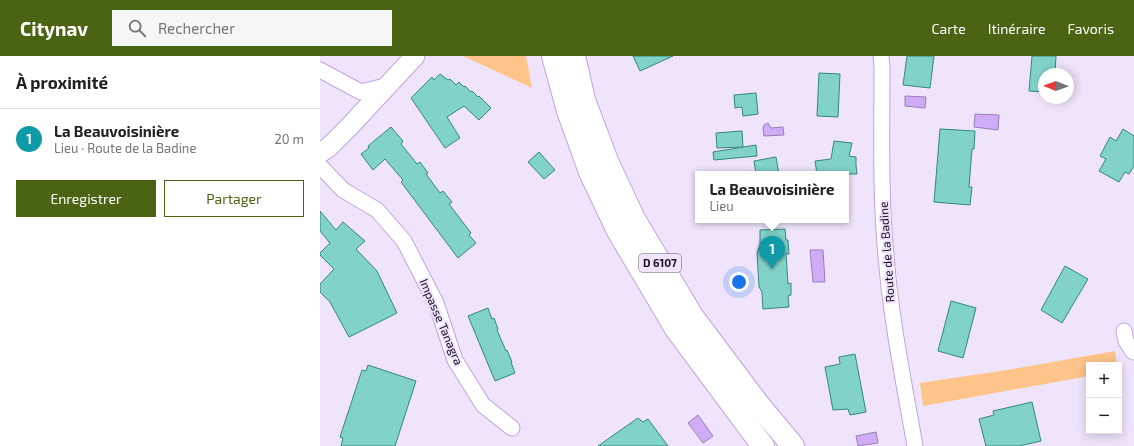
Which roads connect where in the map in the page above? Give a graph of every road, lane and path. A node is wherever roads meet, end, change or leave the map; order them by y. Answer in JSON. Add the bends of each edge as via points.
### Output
{"nodes":[{"id":1,"x":415,"y":56,"type":"edge"},
{"id":2,"x":553,"y":56,"type":"edge"},
{"id":3,"x":574,"y":56,"type":"edge"},
{"id":4,"x":881,"y":56,"type":"edge"},
{"id":5,"x":320,"y":70,"type":"edge"},
{"id":6,"x":389,"y":85,"type":"junction"},
{"id":7,"x":320,"y":153,"type":"edge"},
{"id":8,"x":320,"y":166,"type":"edge"},
{"id":9,"x":1124,"y":332,"type":"dead end"},
{"id":10,"x":1134,"y":351,"type":"edge"},
{"id":11,"x":512,"y":428,"type":"dead end"},
{"id":12,"x":763,"y":446,"type":"edge"},
{"id":13,"x":793,"y":446,"type":"edge"},
{"id":14,"x":915,"y":446,"type":"edge"}],
"edges":[{"from":1,"to":6,"type":"street"},
{"from":2,"to":12,"type":"highway","number":"D 6107","via":[[568,111],[590,172],[618,231],[676,329]]},
{"from":3,"to":13,"type":"highway","number":"D 6107","via":[[584,100],[607,160],[634,219],[692,316]]},
{"from":4,"to":14,"type":"street","name":"Route de la Badine","via":[[882,187],[886,256],[892,317]]},
{"from":5,"to":6,"type":"street","via":[[361,92]]},
{"from":6,"to":7,"type":"street","via":[[329,147]]},
{"from":8,"to":11,"type":"street","name":"Impasse Tanagra","via":[[344,190],[377,210],[404,241],[436,303],[455,360],[484,405]]},
{"from":9,"to":10,"type":"street","via":[[1126,341]]}]}
